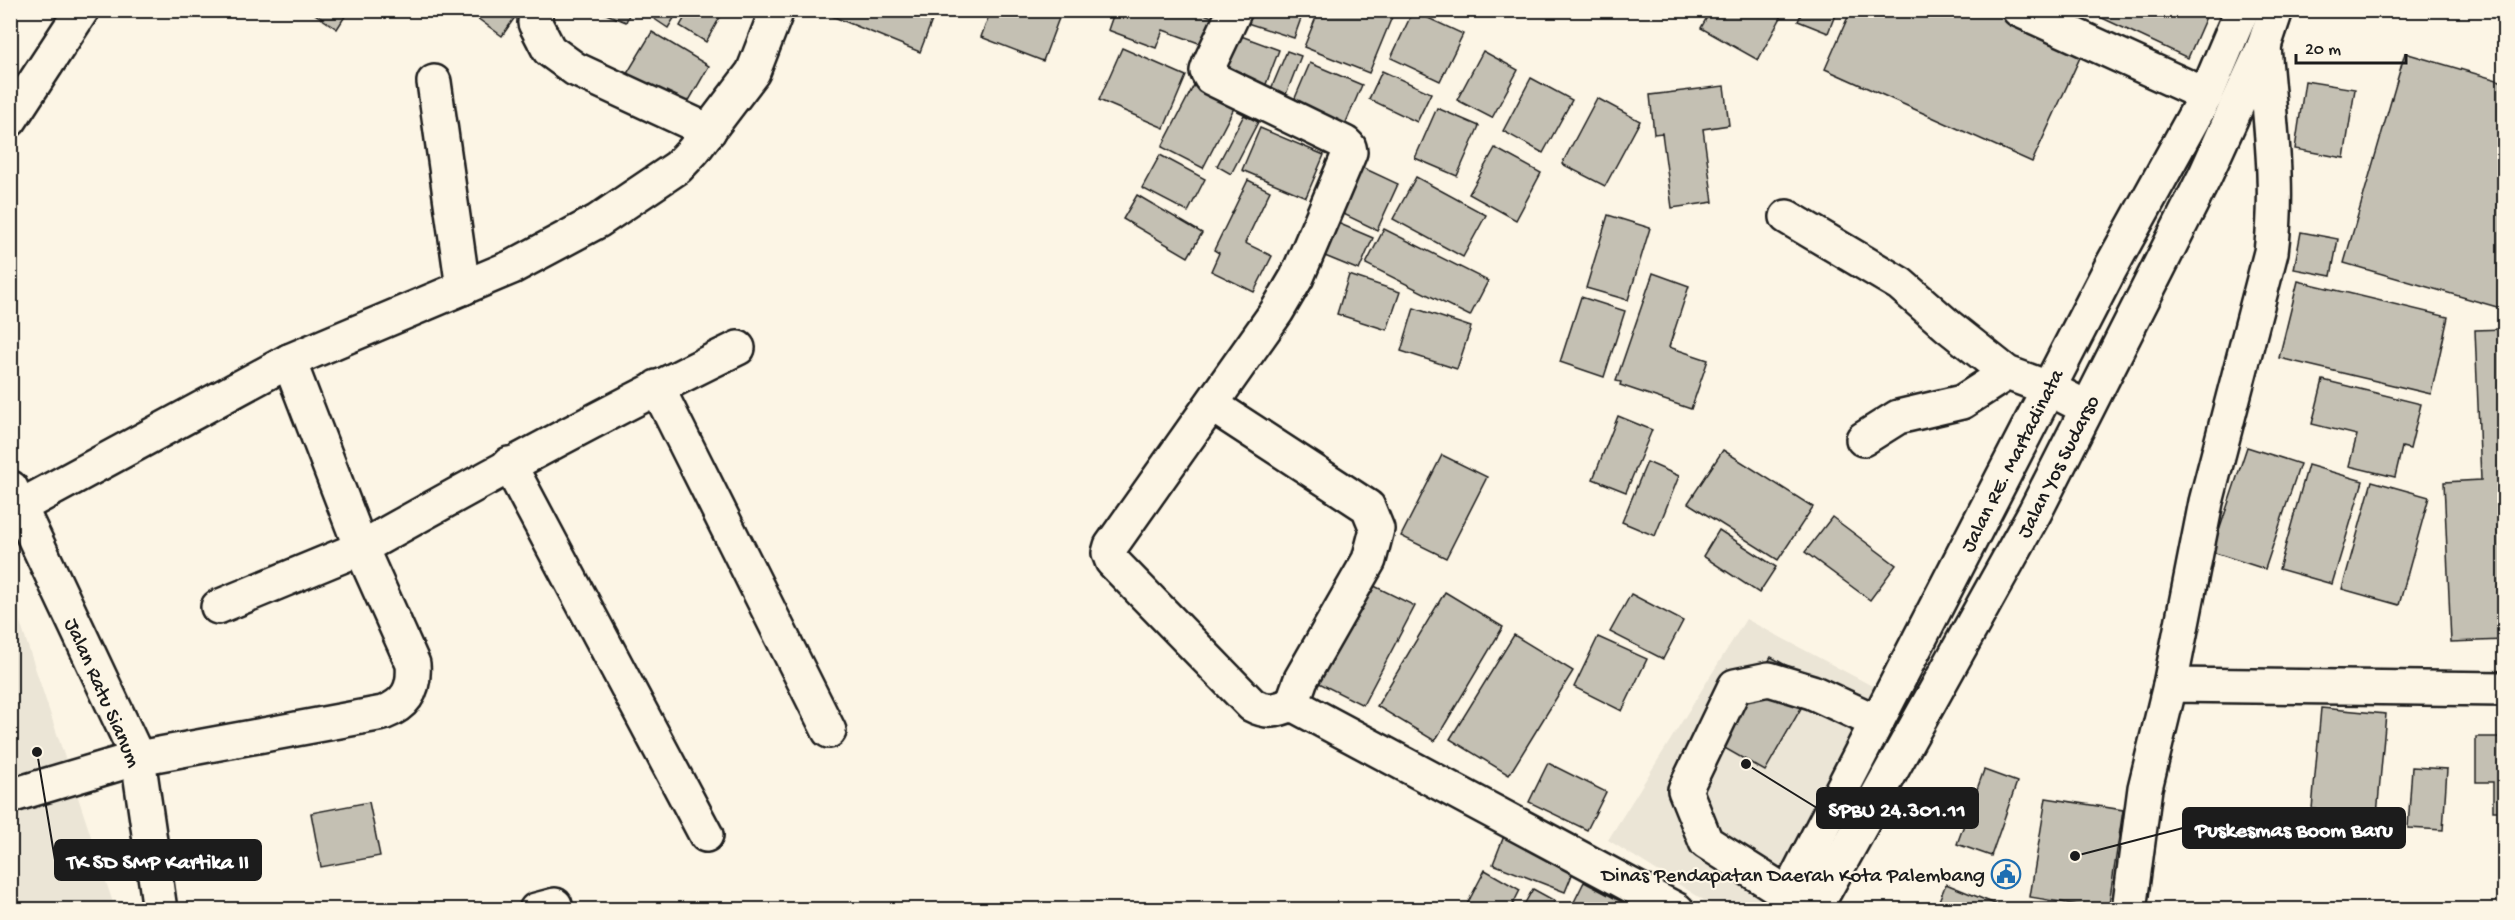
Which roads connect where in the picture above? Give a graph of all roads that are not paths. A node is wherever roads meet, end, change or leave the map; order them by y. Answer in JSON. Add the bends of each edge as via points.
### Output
{"nodes":[{"id":1,"x":82,"y":10,"type":"edge"},
{"id":2,"x":536,"y":10,"type":"edge"},
{"id":3,"x":777,"y":10,"type":"edge"},
{"id":4,"x":1235,"y":10,"type":"edge"},
{"id":5,"x":2019,"y":10,"type":"edge"},
{"id":6,"x":2242,"y":10,"type":"edge"},
{"id":7,"x":2276,"y":10,"type":"edge"},
{"id":8,"x":2264,"y":46,"type":"junction"},
{"id":9,"x":434,"y":82,"type":"dead end"},
{"id":10,"x":2206,"y":95,"type":"junction"},
{"id":11,"x":10,"y":120,"type":"edge"},
{"id":12,"x":709,"y":131,"type":"junction"},
{"id":13,"x":1787,"y":217,"type":"dead end"},
{"id":14,"x":463,"y":288,"type":"junction"},
{"id":15,"x":738,"y":348,"type":"dead end"},
{"id":16,"x":290,"y":361,"type":"junction"},
{"id":17,"x":2007,"y":373,"type":"junction"},
{"id":18,"x":657,"y":387,"type":"junction"},
{"id":19,"x":2048,"y":388,"type":"junction"},
{"id":20,"x":1212,"y":405,"type":"junction"},
{"id":21,"x":2087,"y":408,"type":"junction"},
{"id":22,"x":1863,"y":439,"type":"dead end"},
{"id":23,"x":509,"y":464,"type":"junction"},
{"id":24,"x":14,"y":502,"type":"edge"},
{"id":25,"x":361,"y":548,"type":"junction"},
{"id":26,"x":218,"y":608,"type":"dead end"},
{"id":27,"x":2170,"y":685,"type":"junction"},
{"id":28,"x":2505,"y":689,"type":"edge"},
{"id":29,"x":1292,"y":704,"type":"junction"},
{"id":30,"x":1877,"y":722,"type":"junction"},
{"id":31,"x":829,"y":731,"type":"dead end"},
{"id":32,"x":138,"y":758,"type":"junction"},
{"id":33,"x":10,"y":796,"type":"edge"},
{"id":34,"x":705,"y":835,"type":"dead end"},
{"id":35,"x":1794,"y":904,"type":"edge"},
{"id":36,"x":160,"y":909,"type":"edge"},
{"id":37,"x":1677,"y":909,"type":"edge"},
{"id":38,"x":2129,"y":909,"type":"edge"}],
"edges":[{"from":1,"to":11,"type":"main road"},
{"from":2,"to":12,"type":"main road","via":[[535,23],[549,50],[575,69]]},
{"from":3,"to":12,"type":"main road","via":[[753,72]]},
{"from":4,"to":20,"type":"main road","via":[[1207,70],[1211,78],[1345,143],[1350,152],[1297,278]]},
{"from":5,"to":10,"type":"main road"},
{"from":6,"to":10,"type":"main road","name":"Jalan RE. Martadinata"},
{"from":7,"to":8,"type":"main road","name":"Jalan Yos Sudarso"},
{"from":8,"to":21,"type":"main road","name":"Jalan Yos Sudarso","via":[[2205,176]]},
{"from":8,"to":27,"type":"main road","via":[[2275,192],[2271,252],[2206,502]]},
{"from":9,"to":14,"type":"main road"},
{"from":10,"to":19,"type":"main road","name":"Jalan RE. Martadinata"},
{"from":12,"to":14,"type":"main road","via":[[678,167],[597,221],[512,267]]},
{"from":13,"to":17,"type":"main road","via":[[1900,284]]},
{"from":14,"to":16,"type":"main road"},
{"from":15,"to":18,"type":"main road"},
{"from":16,"to":24,"type":"main road"},
{"from":16,"to":25,"type":"main road"},
{"from":17,"to":19,"type":"main road"},
{"from":17,"to":22,"type":"main road","via":[[1962,402],[1898,417]]},
{"from":18,"to":23,"type":"main road"},
{"from":18,"to":31,"type":"main road"},
{"from":19,"to":21,"type":"main road"},
{"from":19,"to":30,"type":"main road","name":"Jalan RE. Martadinata"},
{"from":20,"to":29,"type":"main road","via":[[1368,507],[1377,529],[1369,560],[1301,679]]},
{"from":20,"to":29,"type":"main road","via":[[1109,553],[1112,561],[1252,705],[1264,711],[1278,711]]},
{"from":21,"to":35,"type":"main road","name":"Jalan Yos Sudarso","via":[[2034,512]]},
{"from":23,"to":25,"type":"main road"},
{"from":23,"to":34,"type":"main road"},
{"from":24,"to":32,"type":"main road","name":"Jalan Ratu Sianum"},
{"from":25,"to":26,"type":"main road"},
{"from":25,"to":32,"type":"main road","via":[[413,664],[409,696],[384,713]]},
{"from":27,"to":28,"type":"main road"},
{"from":27,"to":38,"type":"main road","via":[[2145,788]]},
{"from":29,"to":37,"type":"main road"},
{"from":30,"to":35,"type":"main road","name":"Jalan RE. Martadinata"},
{"from":30,"to":35,"type":"main road","via":[[1812,692],[1769,679],[1735,686],[1685,790],[1706,842]]},
{"from":32,"to":33,"type":"main road"},
{"from":32,"to":36,"type":"main road","name":"Jalan Ratu Sianum"}]}
